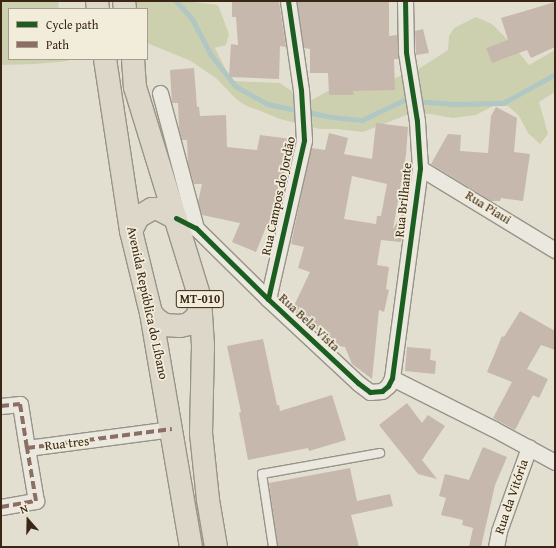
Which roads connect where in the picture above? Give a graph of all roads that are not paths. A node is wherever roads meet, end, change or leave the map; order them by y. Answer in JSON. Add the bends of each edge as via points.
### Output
{"nodes":[{"id":1,"x":288,"y":1,"type":"edge"},
{"id":2,"x":405,"y":1,"type":"edge"},
{"id":3,"x":105,"y":60,"type":"edge"},
{"id":4,"x":133,"y":60,"type":"edge"},
{"id":5,"x":160,"y":92,"type":"dead end"},
{"id":6,"x":420,"y":168,"type":"junction"},
{"id":7,"x":176,"y":218,"type":"junction"},
{"id":8,"x":196,"y":228,"type":"junction"},
{"id":9,"x":131,"y":231,"type":"junction"},
{"id":10,"x":555,"y":250,"type":"edge"},
{"id":11,"x":200,"y":298,"type":"junction"},
{"id":12,"x":268,"y":299,"type":"junction"},
{"id":13,"x":151,"y":313,"type":"junction"},
{"id":14,"x":392,"y":378,"type":"junction"},
{"id":15,"x":1,"y":406,"type":"edge"},
{"id":16,"x":172,"y":429,"type":"junction"},
{"id":17,"x":529,"y":447,"type":"junction"},
{"id":18,"x":27,"y":448,"type":"junction"},
{"id":19,"x":380,"y":453,"type":"dead end"},
{"id":20,"x":555,"y":462,"type":"edge"},
{"id":21,"x":1,"y":507,"type":"edge"},
{"id":22,"x":191,"y":547,"type":"edge"},
{"id":23,"x":216,"y":547,"type":"edge"},
{"id":24,"x":273,"y":547,"type":"edge"},
{"id":25,"x":496,"y":547,"type":"edge"}],
"edges":[{"from":1,"to":12,"type":"street","name":"Rua Campos do Jordão","via":[[301,90],[304,140]]},
{"from":2,"to":6,"type":"street","name":"Rua Brilhante","via":[[406,52],[417,121]]},
{"from":3,"to":9,"type":"main road","name":"Avenida República do Líbano"},
{"from":4,"to":7,"type":"main road","number":"MT-010","via":[[135,87]]},
{"from":5,"to":8,"type":"street"},
{"from":6,"to":10,"type":"street","name":"Rua Piaui"},
{"from":6,"to":14,"type":"street","name":"Rua Brilhante"},
{"from":7,"to":8,"type":"street","name":"Rua Bela Vista"},
{"from":7,"to":9,"type":"main road","via":[[158,209],[152,209],[138,217]]},
{"from":7,"to":11,"type":"main road","number":"MT-010"},
{"from":8,"to":12,"type":"street","name":"Rua Bela Vista"},
{"from":9,"to":13,"type":"main road","name":"Avenida República do Líbano"},
{"from":11,"to":13,"type":"main road","via":[[198,316],[189,324],[174,327],[165,325]]},
{"from":11,"to":23,"type":"main road","number":"MT-010","via":[[203,346],[201,433]]},
{"from":12,"to":14,"type":"street","name":"Rua Bela Vista","via":[[370,392],[382,391]]},
{"from":13,"to":16,"type":"main road","name":"Avenida República do Líbano"},
{"from":14,"to":17,"type":"street"},
{"from":15,"to":18,"type":"street","name":"Rua tres","via":[[20,404]]},
{"from":16,"to":18,"type":"street","name":"Rua tres"},
{"from":16,"to":22,"type":"main road","name":"Avenida República do Líbano"},
{"from":17,"to":20,"type":"street"},
{"from":17,"to":25,"type":"street","name":"Rua da Vitória","via":[[499,531]]},
{"from":18,"to":21,"type":"street","via":[[36,501]]},
{"from":19,"to":24,"type":"lane","via":[[262,474]]}]}
